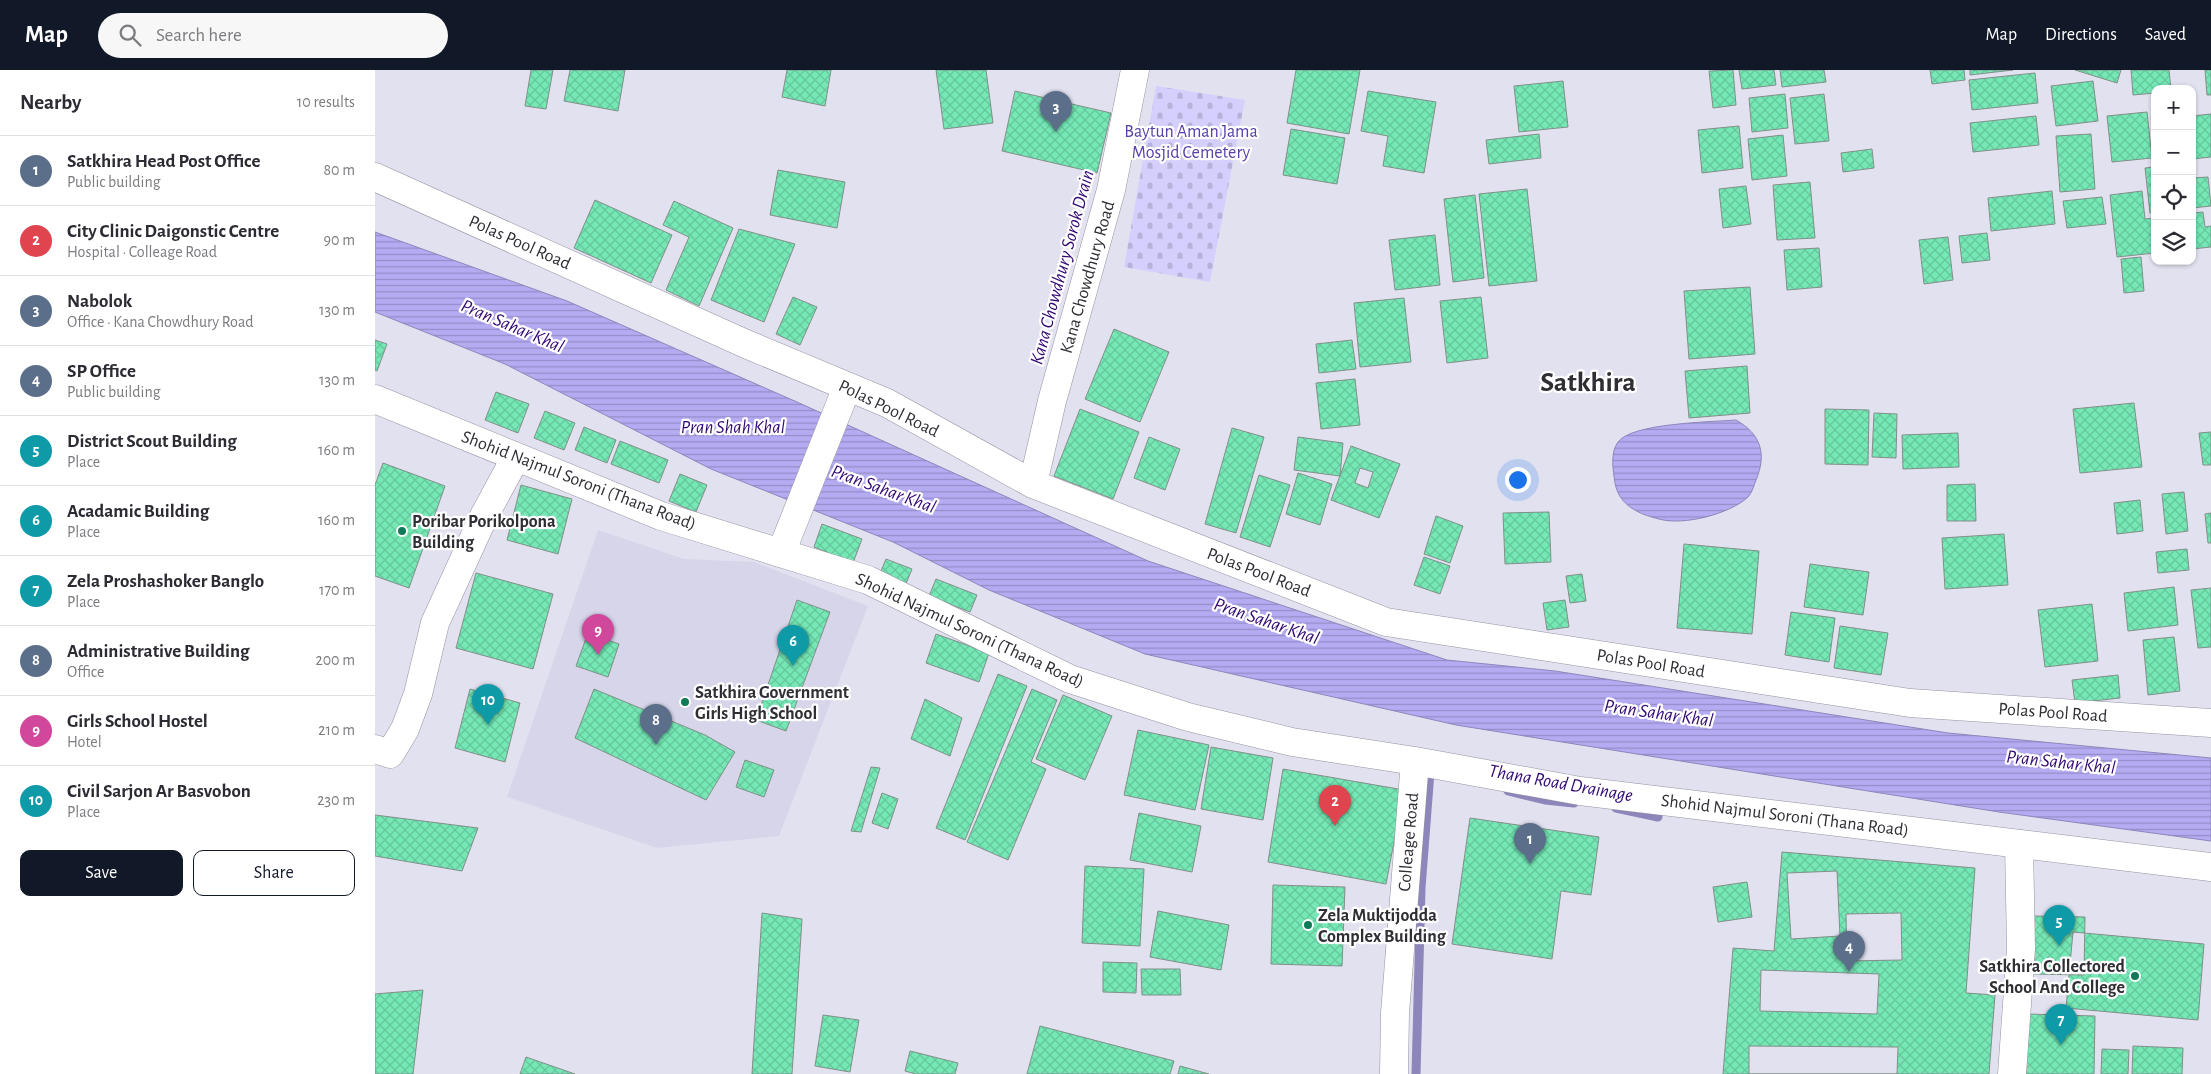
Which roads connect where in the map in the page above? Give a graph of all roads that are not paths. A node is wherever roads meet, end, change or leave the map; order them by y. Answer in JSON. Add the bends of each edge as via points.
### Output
{"nodes":[{"id":1,"x":1135,"y":70,"type":"edge"},
{"id":2,"x":375,"y":177,"type":"edge"},
{"id":3,"x":847,"y":387,"type":"junction"},
{"id":4,"x":375,"y":399,"type":"edge"},
{"id":5,"x":516,"y":457,"type":"junction"},
{"id":6,"x":1033,"y":484,"type":"junction"},
{"id":7,"x":781,"y":553,"type":"junction"},
{"id":8,"x":2211,"y":723,"type":"edge"},
{"id":9,"x":375,"y":749,"type":"edge"},
{"id":10,"x":1415,"y":760,"type":"junction"},
{"id":11,"x":2019,"y":844,"type":"junction"},
{"id":12,"x":2211,"y":867,"type":"edge"},
{"id":13,"x":1394,"y":1074,"type":"edge"},
{"id":14,"x":2012,"y":1074,"type":"edge"}],
"edges":[{"from":1,"to":6,"type":"street","name":"Kana Chowdhury Road","via":[[1111,190],[1051,402]]},
{"from":2,"to":3,"type":"street","name":"Polas Pool Road"},
{"from":3,"to":6,"type":"street","name":"Polas Pool Road","via":[[887,403]]},
{"from":3,"to":7,"type":"street"},
{"from":4,"to":5,"type":"street","name":"Shohid Najmul Soroni (Thana Road)"},
{"from":5,"to":7,"type":"street","name":"Shohid Najmul Soroni (Thana Road)","via":[[661,516]]},
{"from":5,"to":9,"type":"street","via":[[484,516],[435,623],[418,694],[405,729],[390,754]]},
{"from":6,"to":8,"type":"street","name":"Polas Pool Road","via":[[1386,622],[1910,702]]},
{"from":7,"to":10,"type":"street","name":"Shohid Najmul Soroni (Thana Road)","via":[[868,580],[1070,679],[1188,718],[1293,742]]},
{"from":10,"to":11,"type":"street","name":"Shohid Najmul Soroni (Thana Road)","via":[[1579,791]]},
{"from":10,"to":13,"type":"street","name":"Colleage Road","via":[[1395,1014]]},
{"from":11,"to":12,"type":"street","name":"Shohid Najmul Soroni (Thana Road)"},
{"from":11,"to":14,"type":"street","via":[[2021,948]]}]}
